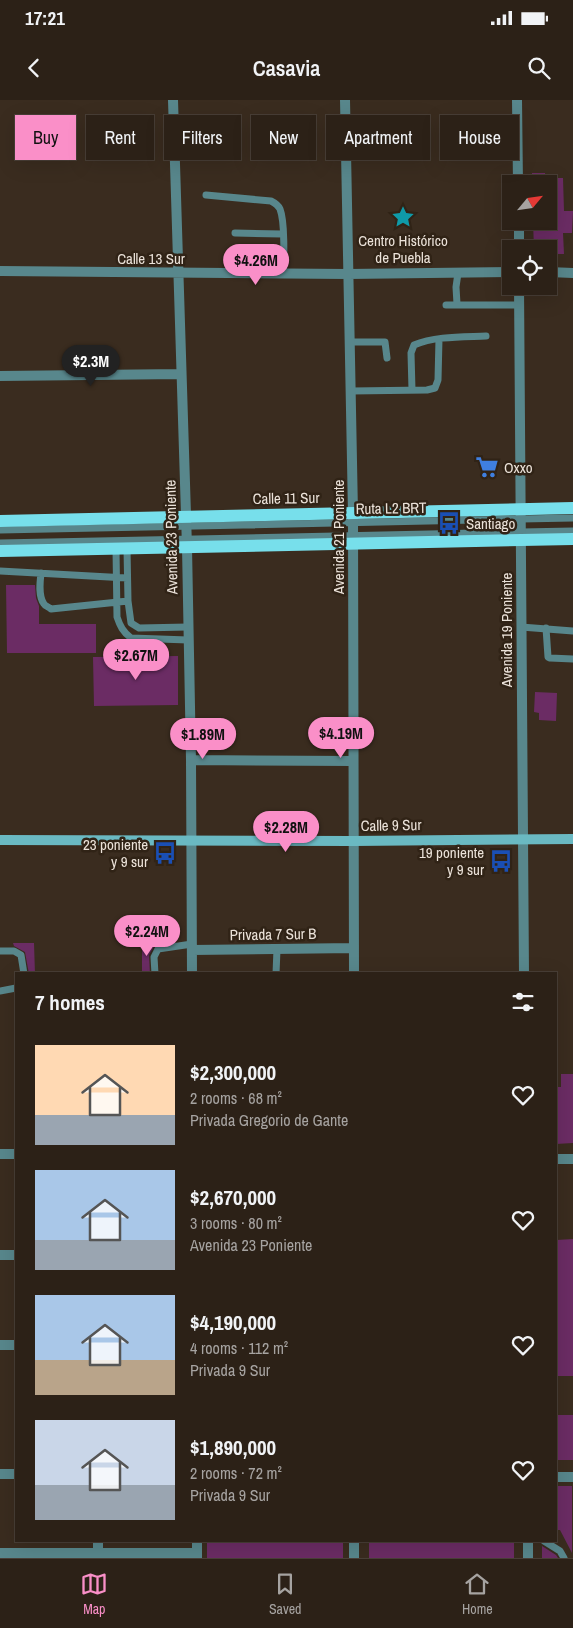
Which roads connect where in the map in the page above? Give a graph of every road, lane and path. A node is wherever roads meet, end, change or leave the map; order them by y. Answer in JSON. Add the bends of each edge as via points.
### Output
{"nodes":[{"id":1,"x":172,"y":100,"type":"edge"},
{"id":2,"x":345,"y":100,"type":"edge"},
{"id":3,"x":517,"y":100,"type":"edge"},
{"id":4,"x":518,"y":175,"type":"edge"},
{"id":5,"x":206,"y":195,"type":"dead end"},
{"id":6,"x":234,"y":233,"type":"dead end"},
{"id":7,"x":282,"y":234,"type":"junction"},
{"id":8,"x":0,"y":272,"type":"edge"},
{"id":9,"x":458,"y":272,"type":"junction"},
{"id":10,"x":502,"y":272,"type":"edge"},
{"id":11,"x":557,"y":272,"type":"edge"},
{"id":12,"x":573,"y":272,"type":"edge"},
{"id":13,"x":283,"y":273,"type":"junction"},
{"id":14,"x":178,"y":274,"type":"junction"},
{"id":15,"x":348,"y":274,"type":"junction"},
{"id":16,"x":519,"y":295,"type":"edge"},
{"id":17,"x":457,"y":304,"type":"junction"},
{"id":18,"x":446,"y":305,"type":"dead end"},
{"id":19,"x":519,"y":305,"type":"junction"},
{"id":20,"x":486,"y":336,"type":"dead end"},
{"id":21,"x":439,"y":339,"type":"junction"},
{"id":22,"x":350,"y":342,"type":"junction"},
{"id":23,"x":387,"y":358,"type":"dead end"},
{"id":24,"x":181,"y":374,"type":"junction"},
{"id":25,"x":0,"y":376,"type":"edge"},
{"id":26,"x":412,"y":390,"type":"junction"},
{"id":27,"x":351,"y":391,"type":"junction"},
{"id":28,"x":573,"y":508,"type":"edge"},
{"id":29,"x":521,"y":514,"type":"junction"},
{"id":30,"x":353,"y":518,"type":"junction"},
{"id":31,"x":573,"y":518,"type":"edge"},
{"id":32,"x":0,"y":521,"type":"edge"},
{"id":33,"x":186,"y":522,"type":"junction"},
{"id":34,"x":0,"y":530,"type":"edge"},
{"id":35,"x":573,"y":531,"type":"edge"},
{"id":36,"x":521,"y":536,"type":"junction"},
{"id":37,"x":573,"y":539,"type":"edge"},
{"id":38,"x":353,"y":540,"type":"junction"},
{"id":39,"x":0,"y":543,"type":"edge"},
{"id":40,"x":187,"y":543,"type":"junction"},
{"id":41,"x":121,"y":549,"type":"junction"},
{"id":42,"x":0,"y":551,"type":"edge"},
{"id":43,"x":0,"y":571,"type":"edge"},
{"id":44,"x":41,"y":573,"type":"junction"},
{"id":45,"x":116,"y":577,"type":"junction"},
{"id":46,"x":127,"y":578,"type":"junction"},
{"id":47,"x":128,"y":602,"type":"junction"},
{"id":48,"x":117,"y":603,"type":"junction"},
{"id":49,"x":188,"y":627,"type":"junction"},
{"id":50,"x":521,"y":627,"type":"junction"},
{"id":51,"x":546,"y":628,"type":"junction"},
{"id":52,"x":573,"y":631,"type":"edge"},
{"id":53,"x":188,"y":640,"type":"junction"},
{"id":54,"x":573,"y":659,"type":"edge"},
{"id":55,"x":191,"y":760,"type":"junction"},
{"id":56,"x":353,"y":761,"type":"junction"},
{"id":57,"x":523,"y":839,"type":"junction"},
{"id":58,"x":573,"y":839,"type":"edge"},
{"id":59,"x":0,"y":840,"type":"edge"},
{"id":60,"x":191,"y":840,"type":"junction"},
{"id":61,"x":353,"y":841,"type":"junction"},
{"id":62,"x":192,"y":947,"type":"junction"},
{"id":63,"x":354,"y":948,"type":"junction"},
{"id":64,"x":277,"y":949,"type":"junction"},
{"id":65,"x":0,"y":951,"type":"edge"},
{"id":66,"x":24,"y":972,"type":"edge"},
{"id":67,"x":155,"y":972,"type":"edge"},
{"id":68,"x":192,"y":972,"type":"edge"},
{"id":69,"x":276,"y":972,"type":"edge"},
{"id":70,"x":354,"y":972,"type":"edge"},
{"id":71,"x":524,"y":972,"type":"edge"},
{"id":72,"x":15,"y":988,"type":"edge"},
{"id":73,"x":0,"y":991,"type":"edge"},
{"id":74,"x":0,"y":1154,"type":"edge"},
{"id":75,"x":15,"y":1154,"type":"edge"},
{"id":76,"x":557,"y":1159,"type":"edge"},
{"id":77,"x":573,"y":1159,"type":"edge"},
{"id":78,"x":0,"y":1255,"type":"edge"},
{"id":79,"x":15,"y":1255,"type":"edge"},
{"id":80,"x":0,"y":1345,"type":"edge"},
{"id":81,"x":15,"y":1345,"type":"edge"},
{"id":82,"x":0,"y":1474,"type":"edge"},
{"id":83,"x":15,"y":1474,"type":"edge"},
{"id":84,"x":557,"y":1477,"type":"edge"},
{"id":85,"x":573,"y":1478,"type":"edge"},
{"id":86,"x":98,"y":1542,"type":"edge"},
{"id":87,"x":197,"y":1542,"type":"edge"},
{"id":88,"x":354,"y":1542,"type":"edge"},
{"id":89,"x":528,"y":1542,"type":"edge"},
{"id":90,"x":546,"y":1542,"type":"edge"},
{"id":91,"x":0,"y":1554,"type":"edge"},
{"id":92,"x":197,"y":1555,"type":"edge"},
{"id":93,"x":98,"y":1556,"type":"edge"},
{"id":94,"x":354,"y":1558,"type":"edge"},
{"id":95,"x":528,"y":1558,"type":"edge"},
{"id":96,"x":564,"y":1558,"type":"edge"}],
"edges":[{"from":1,"to":14,"type":"street","name":"Avenida 23 Poniente"},
{"from":2,"to":15,"type":"street","name":"Avenida 21 Poniente"},
{"from":3,"to":4,"type":"street"},
{"from":5,"to":7,"type":"lane","via":[[271,201],[280,210]]},
{"from":6,"to":7,"type":"lane"},
{"from":7,"to":13,"type":"lane"},
{"from":8,"to":14,"type":"street","name":"Calle 13 Sur"},
{"from":9,"to":10,"type":"street","name":"Calle 13 Sur"},
{"from":9,"to":15,"type":"street","name":"Calle 13 Sur"},
{"from":9,"to":17,"type":"lane"},
{"from":11,"to":12,"type":"street"},
{"from":13,"to":14,"type":"street","name":"Calle 13 Sur"},
{"from":13,"to":15,"type":"street","name":"Calle 13 Sur"},
{"from":14,"to":24,"type":"street","name":"Avenida 23 Poniente"},
{"from":15,"to":22,"type":"street","name":"Avenida 21 Poniente"},
{"from":16,"to":19,"type":"street","name":"Avenida 19 Poniente"},
{"from":17,"to":18,"type":"lane"},
{"from":17,"to":19,"type":"lane"},
{"from":19,"to":29,"type":"street","name":"Avenida 19 Poniente"},
{"from":20,"to":21,"type":"lane"},
{"from":21,"to":26,"type":"lane","via":[[414,345],[411,353]]},
{"from":21,"to":26,"type":"lane","via":[[435,388]]},
{"from":22,"to":23,"type":"lane","via":[[385,342]]},
{"from":22,"to":27,"type":"street","name":"Avenida 21 Poniente"},
{"from":24,"to":25,"type":"street"},
{"from":24,"to":33,"type":"street","name":"Avenida 23 Poniente"},
{"from":26,"to":27,"type":"lane"},
{"from":27,"to":30,"type":"street","name":"Avenida 21 Poniente"},
{"from":28,"to":29,"type":"main road","name":"Calle 11 Sur"},
{"from":29,"to":30,"type":"main road","name":"Calle 11 Sur"},
{"from":29,"to":31,"type":"lane"},
{"from":29,"to":36,"type":"street","name":"Avenida 19 Poniente"},
{"from":30,"to":33,"type":"main road","name":"Calle 11 Sur"},
{"from":30,"to":38,"type":"street","name":"Avenida 21 Poniente"},
{"from":32,"to":33,"type":"main road","name":"Calle 11 Sur"},
{"from":33,"to":34,"type":"lane"},
{"from":33,"to":40,"type":"street","name":"Avenida 23 Poniente"},
{"from":35,"to":36,"type":"lane"},
{"from":36,"to":37,"type":"main road"},
{"from":36,"to":38,"type":"main road"},
{"from":36,"to":50,"type":"street","name":"Avenida 19 Poniente"},
{"from":38,"to":40,"type":"main road"},
{"from":38,"to":56,"type":"street","name":"Avenida 21 Poniente"},
{"from":39,"to":40,"type":"lane"},
{"from":40,"to":41,"type":"main road"},
{"from":40,"to":49,"type":"street","name":"Avenida 23 Poniente"},
{"from":41,"to":42,"type":"main road"},
{"from":41,"to":45,"type":"lane"},
{"from":41,"to":46,"type":"lane"},
{"from":43,"to":44,"type":"lane"},
{"from":44,"to":45,"type":"lane"},
{"from":44,"to":48,"type":"lane","via":[[41,595],[44,604],[51,609]]},
{"from":45,"to":46,"type":"lane"},
{"from":45,"to":48,"type":"lane"},
{"from":46,"to":47,"type":"lane"},
{"from":47,"to":48,"type":"lane"},
{"from":47,"to":49,"type":"lane","via":[[131,623],[139,628]]},
{"from":48,"to":53,"type":"lane","via":[[120,625],[131,638]]},
{"from":49,"to":53,"type":"street","name":"Avenida 23 Poniente"},
{"from":50,"to":51,"type":"lane"},
{"from":50,"to":57,"type":"street","name":"Avenida 19 Poniente"},
{"from":51,"to":52,"type":"lane"},
{"from":51,"to":54,"type":"lane","via":[[548,657]]},
{"from":53,"to":55,"type":"street","name":"Avenida 23 Poniente"},
{"from":55,"to":56,"type":"street"},
{"from":55,"to":60,"type":"street","name":"Avenida 23 Poniente"},
{"from":56,"to":61,"type":"street","name":"Avenida 21 Poniente"},
{"from":57,"to":58,"type":"street","name":"Calle 9 Sur"},
{"from":57,"to":61,"type":"street","name":"Calle 9 Sur"},
{"from":57,"to":71,"type":"street","name":"Avenida 19 Poniente"},
{"from":59,"to":60,"type":"street","name":"Calle 9 Sur"},
{"from":60,"to":61,"type":"street","name":"Calle 9 Sur"},
{"from":60,"to":62,"type":"street","name":"Avenida 23 Poniente"},
{"from":61,"to":63,"type":"street","name":"Avenida 21 Poniente"},
{"from":62,"to":64,"type":"street","name":"Privada 7 Sur B"},
{"from":62,"to":67,"type":"lane","via":[[158,949],[154,957]]},
{"from":62,"to":68,"type":"street","name":"Avenida 23 Poniente"},
{"from":63,"to":64,"type":"street","name":"Privada 7 Sur B"},
{"from":63,"to":70,"type":"street","name":"Avenida 21 Poniente"},
{"from":64,"to":69,"type":"lane"},
{"from":65,"to":66,"type":"lane","via":[[14,951],[21,955]]},
{"from":72,"to":73,"type":"lane"},
{"from":74,"to":75,"type":"street"},
{"from":76,"to":77,"type":"street"},
{"from":78,"to":79,"type":"street"},
{"from":80,"to":81,"type":"street"},
{"from":82,"to":83,"type":"street"},
{"from":84,"to":85,"type":"street"},
{"from":86,"to":93,"type":"street"},
{"from":87,"to":92,"type":"street"},
{"from":88,"to":94,"type":"street"},
{"from":89,"to":95,"type":"street"},
{"from":90,"to":96,"type":"lane","via":[[560,1551]]},
{"from":91,"to":93,"type":"street"},
{"from":92,"to":93,"type":"street"}]}
